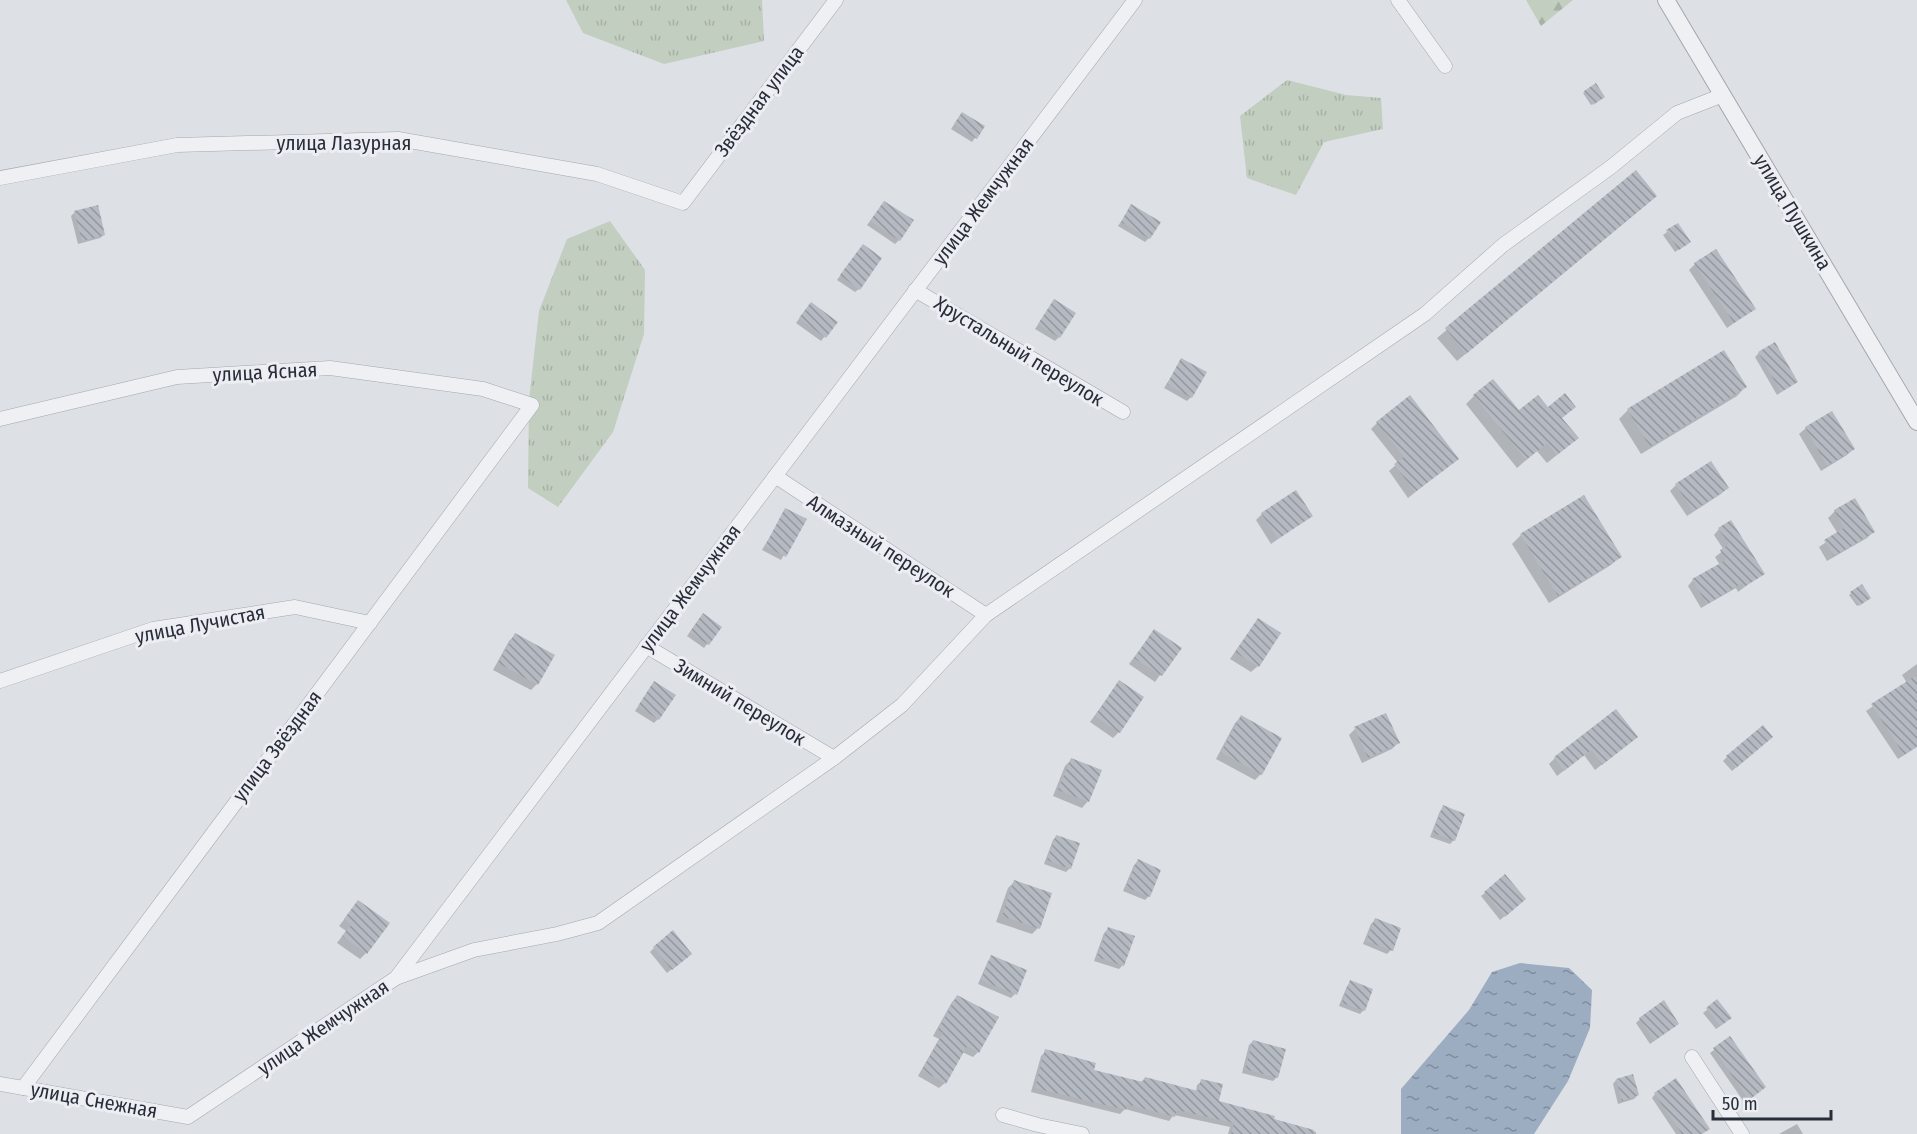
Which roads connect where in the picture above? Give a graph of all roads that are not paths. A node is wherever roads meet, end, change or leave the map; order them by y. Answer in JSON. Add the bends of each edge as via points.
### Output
{"nodes":[{"id":1,"x":836,"y":0,"type":"edge"},
{"id":2,"x":1135,"y":0,"type":"edge"},
{"id":3,"x":1398,"y":0,"type":"edge"},
{"id":4,"x":1667,"y":1,"type":"edge"},
{"id":5,"x":1445,"y":66,"type":"dead end"},
{"id":6,"x":1723,"y":95,"type":"junction"},
{"id":7,"x":0,"y":178,"type":"edge"},
{"id":8,"x":683,"y":203,"type":"joint"},
{"id":9,"x":915,"y":290,"type":"junction"},
{"id":10,"x":532,"y":405,"type":"joint"},
{"id":11,"x":1123,"y":412,"type":"dead end"},
{"id":12,"x":0,"y":419,"type":"edge"},
{"id":13,"x":1917,"y":422,"type":"edge"},
{"id":14,"x":775,"y":476,"type":"junction"},
{"id":15,"x":986,"y":615,"type":"junction"},
{"id":16,"x":369,"y":623,"type":"junction"},
{"id":17,"x":646,"y":646,"type":"junction"},
{"id":18,"x":0,"y":681,"type":"edge"},
{"id":19,"x":834,"y":758,"type":"junction"},
{"id":20,"x":396,"y":978,"type":"junction"},
{"id":21,"x":1692,"y":1057,"type":"dead end"},
{"id":22,"x":0,"y":1084,"type":"edge"},
{"id":23,"x":23,"y":1088,"type":"junction"},
{"id":24,"x":1003,"y":1115,"type":"dead end"},
{"id":25,"x":188,"y":1117,"type":"joint"},
{"id":26,"x":1082,"y":1134,"type":"edge"},
{"id":27,"x":1742,"y":1134,"type":"edge"}],
"edges":[{"from":1,"to":8,"type":"street","name":"Звёздная улица"},
{"from":2,"to":9,"type":"street","name":"улица Жемчужная"},
{"from":3,"to":5,"type":"street"},
{"from":4,"to":6,"type":"street","name":"улица Пушкина"},
{"from":6,"to":13,"type":"street","name":"улица Пушкина"},
{"from":6,"to":15,"type":"street","via":[[1677,113],[1611,167],[1503,245],[1425,314]]},
{"from":7,"to":8,"type":"street","name":"улица Лазурная","via":[[177,145],[398,140],[597,174]]},
{"from":9,"to":11,"type":"street","name":"Хрустальный переулок"},
{"from":9,"to":14,"type":"street","name":"улица Жемчужная"},
{"from":10,"to":12,"type":"street","name":"улица Ясная","via":[[483,389],[330,368],[177,377]]},
{"from":10,"to":16,"type":"street","name":"улица Звёздная"},
{"from":14,"to":15,"type":"street","name":"Алмазный переулок"},
{"from":14,"to":17,"type":"street","name":"улица Жемчужная"},
{"from":15,"to":19,"type":"street","via":[[902,705]]},
{"from":16,"to":18,"type":"street","name":"улица Лучистая","via":[[295,607],[153,629]]},
{"from":16,"to":23,"type":"street","name":"улица Звёздная"},
{"from":17,"to":19,"type":"street","name":"Зимний переулок"},
{"from":17,"to":20,"type":"street","name":"улица Жемчужная"},
{"from":19,"to":20,"type":"street","via":[[598,922],[474,950]]},
{"from":20,"to":25,"type":"street","name":"улица Жемчужная"},
{"from":21,"to":27,"type":"street"},
{"from":22,"to":23,"type":"street","name":"улица Снежная"},
{"from":23,"to":25,"type":"street","name":"улица Снежная"},
{"from":24,"to":26,"type":"street"}]}
